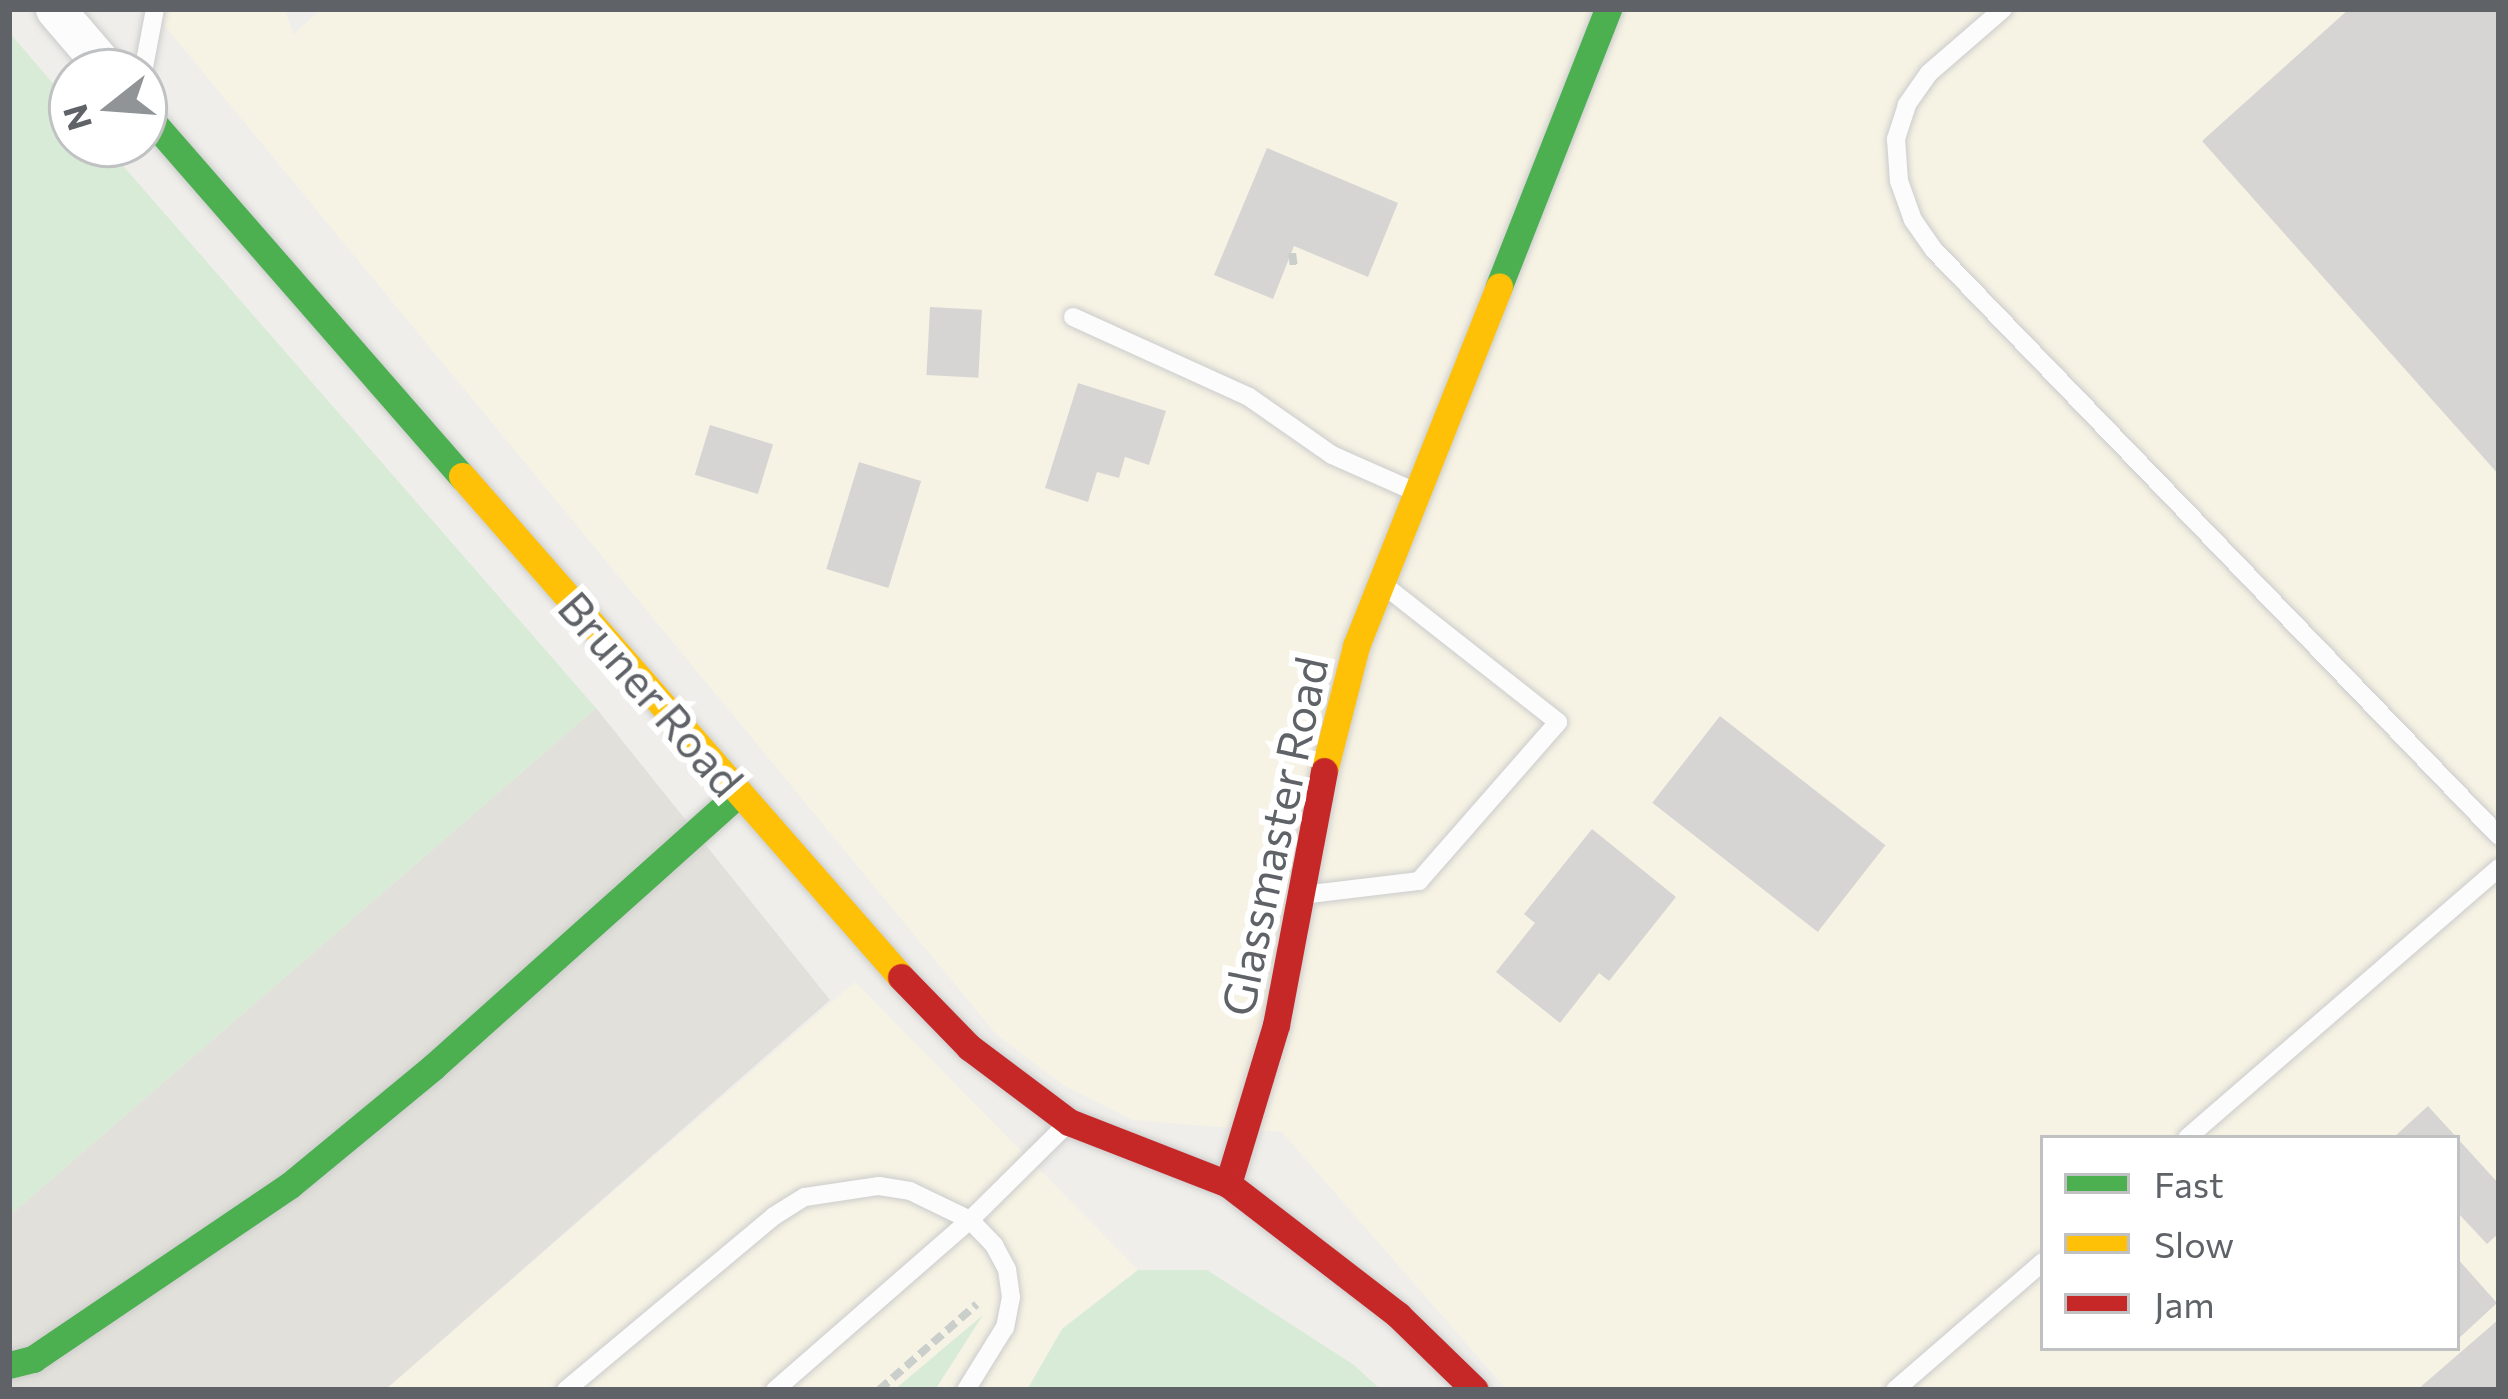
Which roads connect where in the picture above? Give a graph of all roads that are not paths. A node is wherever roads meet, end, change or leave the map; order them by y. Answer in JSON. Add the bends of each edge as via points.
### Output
{"nodes":[{"id":1,"x":55,"y":9,"type":"edge"},
{"id":2,"x":155,"y":9,"type":"edge"},
{"id":3,"x":1609,"y":9,"type":"edge"},
{"id":4,"x":2003,"y":9,"type":"edge"},
{"id":5,"x":88,"y":48,"type":"edge"},
{"id":6,"x":148,"y":48,"type":"edge"},
{"id":7,"x":168,"y":139,"type":"edge"},
{"id":8,"x":1073,"y":316,"type":"dead end"},
{"id":9,"x":1415,"y":492,"type":"junction"},
{"id":10,"x":1380,"y":582,"type":"junction"},
{"id":11,"x":739,"y":793,"type":"junction"},
{"id":12,"x":2499,"y":836,"type":"edge"},
{"id":13,"x":2499,"y":868,"type":"edge"},
{"id":14,"x":1305,"y":895,"type":"junction"},
{"id":15,"x":1069,"y":1122,"type":"junction"},
{"id":16,"x":2190,"y":1135,"type":"edge"},
{"id":17,"x":1228,"y":1184,"type":"junction"},
{"id":18,"x":970,"y":1220,"type":"junction"},
{"id":19,"x":2040,"y":1265,"type":"edge"},
{"id":20,"x":17,"y":1371,"type":"edge"},
{"id":21,"x":566,"y":1390,"type":"edge"},
{"id":22,"x":775,"y":1390,"type":"edge"},
{"id":23,"x":966,"y":1390,"type":"edge"},
{"id":24,"x":1475,"y":1390,"type":"edge"},
{"id":25,"x":1895,"y":1390,"type":"edge"}],
"edges":[{"from":1,"to":5,"type":"street"},
{"from":2,"to":6,"type":"lane"},
{"from":3,"to":9,"type":"street","name":"Glassmaster Road"},
{"from":4,"to":12,"type":"lane","via":[[1929,73],[1907,105],[1896,140],[1898,182],[1912,220]]},
{"from":7,"to":11,"type":"street","name":"Bruner Road"},
{"from":8,"to":9,"type":"lane","via":[[1249,397],[1332,455]]},
{"from":9,"to":10,"type":"street","name":"Glassmaster Road"},
{"from":10,"to":14,"type":"street","name":"Glassmaster Road","via":[[1339,701]]},
{"from":10,"to":14,"type":"lane","via":[[1558,722],[1419,881]]},
{"from":11,"to":15,"type":"street","name":"Bruner Road","via":[[969,1047]]},
{"from":11,"to":20,"type":"street","via":[[320,1161]]},
{"from":13,"to":16,"type":"lane"},
{"from":14,"to":17,"type":"street","name":"Glassmaster Road","via":[[1261,1087]]},
{"from":15,"to":17,"type":"street","name":"Bruner Road"},
{"from":15,"to":18,"type":"lane"},
{"from":17,"to":24,"type":"street","via":[[1352,1276]]},
{"from":18,"to":21,"type":"lane","via":[[910,1191],[879,1186],[805,1197]]},
{"from":18,"to":22,"type":"lane"},
{"from":18,"to":23,"type":"lane","via":[[1009,1276],[1004,1327]]},
{"from":19,"to":25,"type":"lane"}]}
